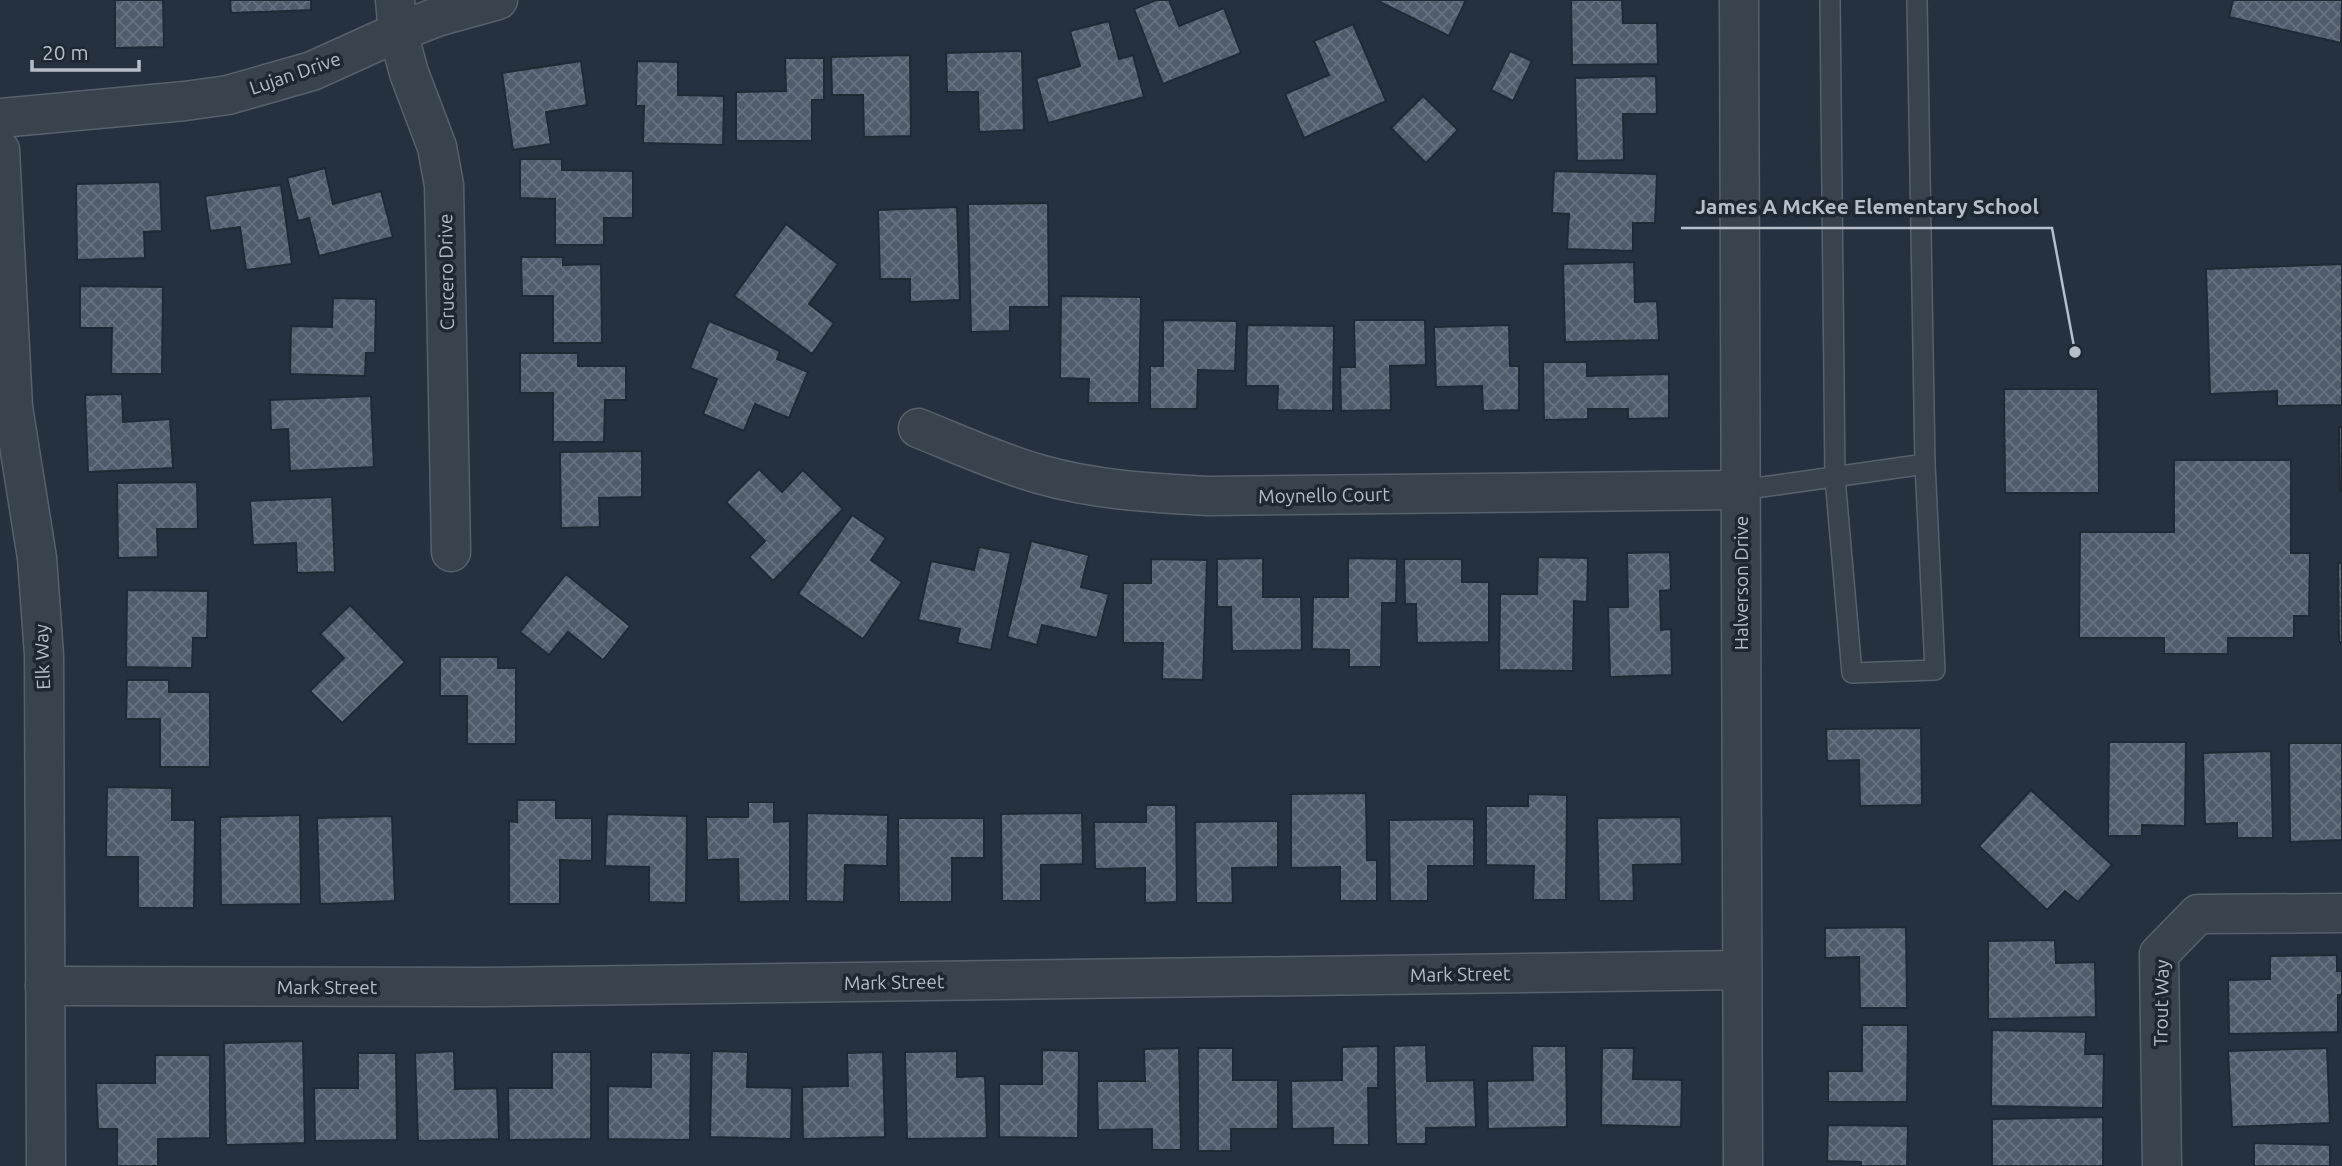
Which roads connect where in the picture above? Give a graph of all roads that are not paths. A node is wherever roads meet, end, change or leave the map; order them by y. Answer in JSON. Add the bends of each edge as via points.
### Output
{"nodes":[{"id":1,"x":498,"y":0,"type":"edge"},
{"id":2,"x":1740,"y":0,"type":"edge"},
{"id":3,"x":1830,"y":0,"type":"edge"},
{"id":4,"x":1916,"y":0,"type":"edge"},
{"id":5,"x":397,"y":16,"type":"edge"},
{"id":6,"x":0,"y":118,"type":"edge"},
{"id":7,"x":0,"y":150,"type":"edge"},
{"id":8,"x":918,"y":428,"type":"dead end"},
{"id":9,"x":1925,"y":464,"type":"junction"},
{"id":10,"x":1835,"y":478,"type":"junction"},
{"id":11,"x":1741,"y":490,"type":"junction"},
{"id":12,"x":451,"y":552,"type":"dead end"},
{"id":13,"x":2342,"y":913,"type":"edge"},
{"id":14,"x":1742,"y":970,"type":"junction"},
{"id":15,"x":45,"y":986,"type":"junction"},
{"id":16,"x":46,"y":1166,"type":"edge"},
{"id":17,"x":1742,"y":1166,"type":"edge"},
{"id":18,"x":2162,"y":1166,"type":"edge"}],
"edges":[{"from":1,"to":5,"type":"street","name":"Lujan Drive","via":[[437,17]]},
{"from":2,"to":11,"type":"street","name":"Halverson Drive"},
{"from":3,"to":10,"type":"lane"},
{"from":4,"to":9,"type":"lane"},
{"from":5,"to":6,"type":"street","name":"Lujan Drive","via":[[312,71],[228,95]]},
{"from":5,"to":12,"type":"street","name":"Crucero Drive","via":[[409,73],[437,147],[444,185]]},
{"from":7,"to":15,"type":"street","name":"Elk Way","via":[[13,407],[37,558],[44,655]]},
{"from":8,"to":11,"type":"street","name":"Moynello Court","via":[[1031,472],[1128,491],[1209,496]]},
{"from":9,"to":10,"type":"lane"},
{"from":9,"to":10,"type":"lane","via":[[1935,670],[1853,673]]},
{"from":10,"to":11,"type":"lane"},
{"from":11,"to":14,"type":"street","name":"Halverson Drive"},
{"from":13,"to":18,"type":"street","name":"Trout Way","via":[[2198,914],[2159,954]]},
{"from":14,"to":15,"type":"street","name":"Mark Street","via":[[485,987]]},
{"from":14,"to":17,"type":"street","name":"Halverson Drive"},
{"from":15,"to":16,"type":"street","name":"Elk Way"}]}
